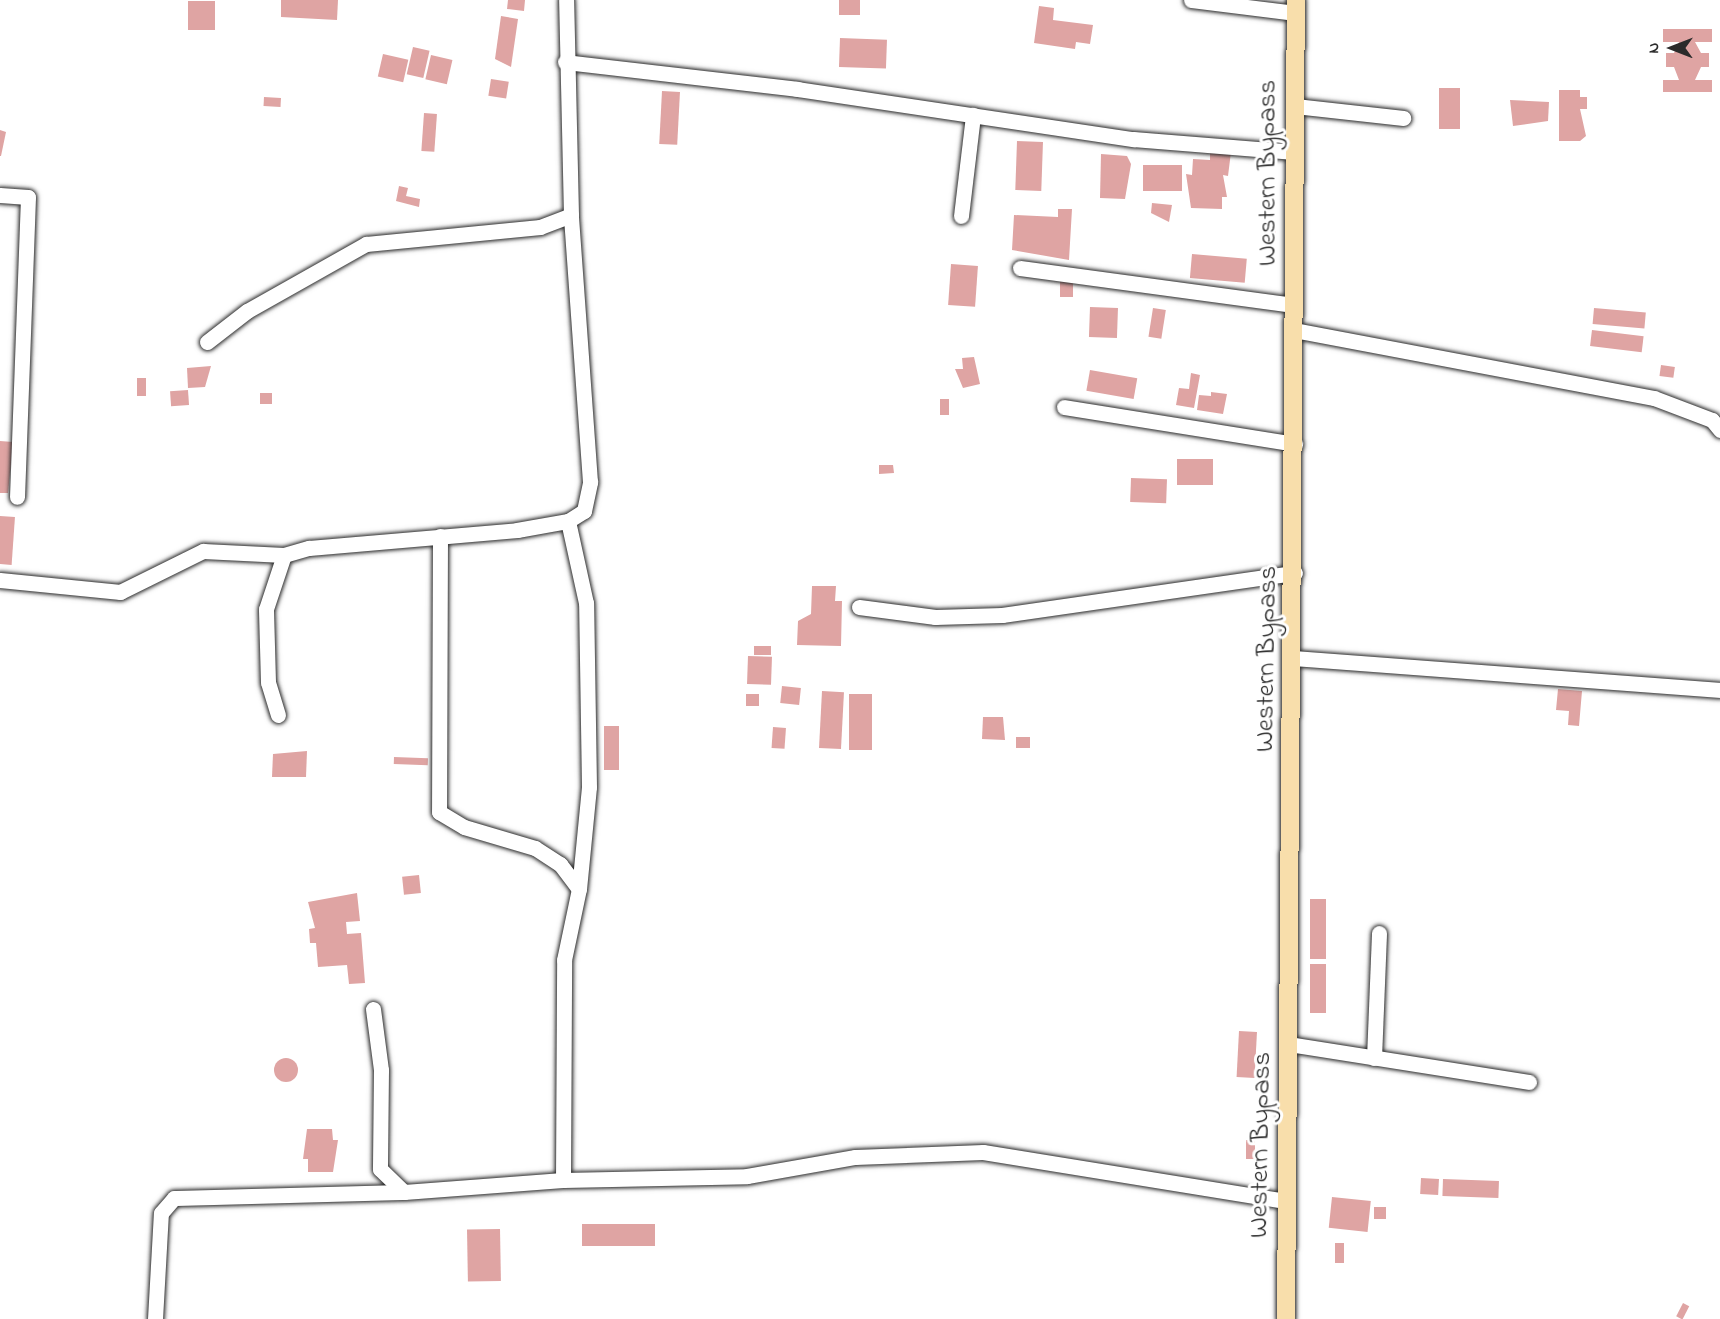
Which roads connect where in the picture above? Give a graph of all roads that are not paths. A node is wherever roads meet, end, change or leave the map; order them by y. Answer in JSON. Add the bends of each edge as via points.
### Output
{"nodes":[{"id":1,"x":566,"y":0,"type":"edge"},
{"id":2,"x":1191,"y":0,"type":"edge"},
{"id":3,"x":1296,"y":7,"type":"edge"},
{"id":4,"x":565,"y":62,"type":"junction"},
{"id":5,"x":1295,"y":106,"type":"junction"},
{"id":6,"x":973,"y":115,"type":"junction"},
{"id":7,"x":1403,"y":118,"type":"dead end"},
{"id":8,"x":1294,"y":153,"type":"junction"},
{"id":9,"x":0,"y":195,"type":"edge"},
{"id":10,"x":571,"y":215,"type":"junction"},
{"id":11,"x":961,"y":216,"type":"dead end"},
{"id":12,"x":1020,"y":268,"type":"dead end"},
{"id":13,"x":1294,"y":305,"type":"junction"},
{"id":14,"x":1294,"y":330,"type":"junction"},
{"id":15,"x":207,"y":342,"type":"dead end"},
{"id":16,"x":1064,"y":407,"type":"dead end"},
{"id":17,"x":1720,"y":430,"type":"edge"},
{"id":18,"x":1295,"y":444,"type":"junction"},
{"id":19,"x":17,"y":497,"type":"dead end"},
{"id":20,"x":568,"y":521,"type":"junction"},
{"id":21,"x":440,"y":536,"type":"junction"},
{"id":22,"x":284,"y":555,"type":"junction"},
{"id":23,"x":1295,"y":573,"type":"junction"},
{"id":24,"x":0,"y":580,"type":"edge"},
{"id":25,"x":859,"y":607,"type":"dead end"},
{"id":26,"x":1294,"y":658,"type":"junction"},
{"id":27,"x":1720,"y":690,"type":"edge"},
{"id":28,"x":278,"y":715,"type":"dead end"},
{"id":29,"x":579,"y":889,"type":"junction"},
{"id":30,"x":1379,"y":933,"type":"dead end"},
{"id":31,"x":373,"y":1009,"type":"dead end"},
{"id":32,"x":1289,"y":1044,"type":"junction"},
{"id":33,"x":1374,"y":1058,"type":"junction"},
{"id":34,"x":1529,"y":1082,"type":"dead end"},
{"id":35,"x":563,"y":1180,"type":"junction"},
{"id":36,"x":404,"y":1192,"type":"junction"},
{"id":37,"x":1287,"y":1201,"type":"junction"},
{"id":38,"x":155,"y":1319,"type":"edge"},
{"id":39,"x":1286,"y":1319,"type":"edge"}],
"edges":[{"from":1,"to":4,"type":"street"},
{"from":2,"to":3,"type":"street"},
{"from":3,"to":5,"type":"main road","name":"Western Bypass"},
{"from":4,"to":6,"type":"street"},
{"from":4,"to":10,"type":"street"},
{"from":5,"to":7,"type":"street"},
{"from":5,"to":8,"type":"main road","name":"Western Bypass"},
{"from":6,"to":8,"type":"street","via":[[1133,139]]},
{"from":6,"to":11,"type":"street"},
{"from":8,"to":13,"type":"main road","name":"Western Bypass"},
{"from":9,"to":19,"type":"street","via":[[28,197]]},
{"from":10,"to":15,"type":"street","via":[[540,226],[366,244],[238,317]]},
{"from":10,"to":20,"type":"street","via":[[590,482],[584,512]]},
{"from":12,"to":13,"type":"street"},
{"from":13,"to":14,"type":"main road","name":"Western Bypass"},
{"from":14,"to":17,"type":"street","via":[[1654,398],[1712,420]]},
{"from":14,"to":18,"type":"main road","name":"Western Bypass"},
{"from":16,"to":18,"type":"street"},
{"from":18,"to":23,"type":"main road","name":"Western Bypass"},
{"from":20,"to":21,"type":"street"},
{"from":20,"to":29,"type":"street","via":[[586,603],[589,788]]},
{"from":21,"to":22,"type":"street"},
{"from":21,"to":29,"type":"street","via":[[439,812],[464,827],[535,848],[560,864]]},
{"from":22,"to":24,"type":"street","via":[[203,551],[120,592]]},
{"from":22,"to":28,"type":"street","via":[[266,609],[268,682]]},
{"from":23,"to":25,"type":"street","via":[[1002,615],[935,617]]},
{"from":23,"to":26,"type":"main road","name":"Western Bypass"},
{"from":26,"to":27,"type":"street"},
{"from":26,"to":32,"type":"main road","name":"Western Bypass"},
{"from":29,"to":35,"type":"street","via":[[564,960]]},
{"from":30,"to":33,"type":"street"},
{"from":31,"to":36,"type":"street","via":[[381,1070],[380,1169]]},
{"from":32,"to":33,"type":"street"},
{"from":32,"to":37,"type":"main road","name":"Western Bypass"},
{"from":33,"to":34,"type":"street"},
{"from":35,"to":36,"type":"street"},
{"from":35,"to":37,"type":"street","via":[[747,1176],[855,1157],[983,1152]]},
{"from":36,"to":38,"type":"street","via":[[174,1198],[161,1213]]},
{"from":37,"to":39,"type":"main road","name":"Western Bypass"}]}
